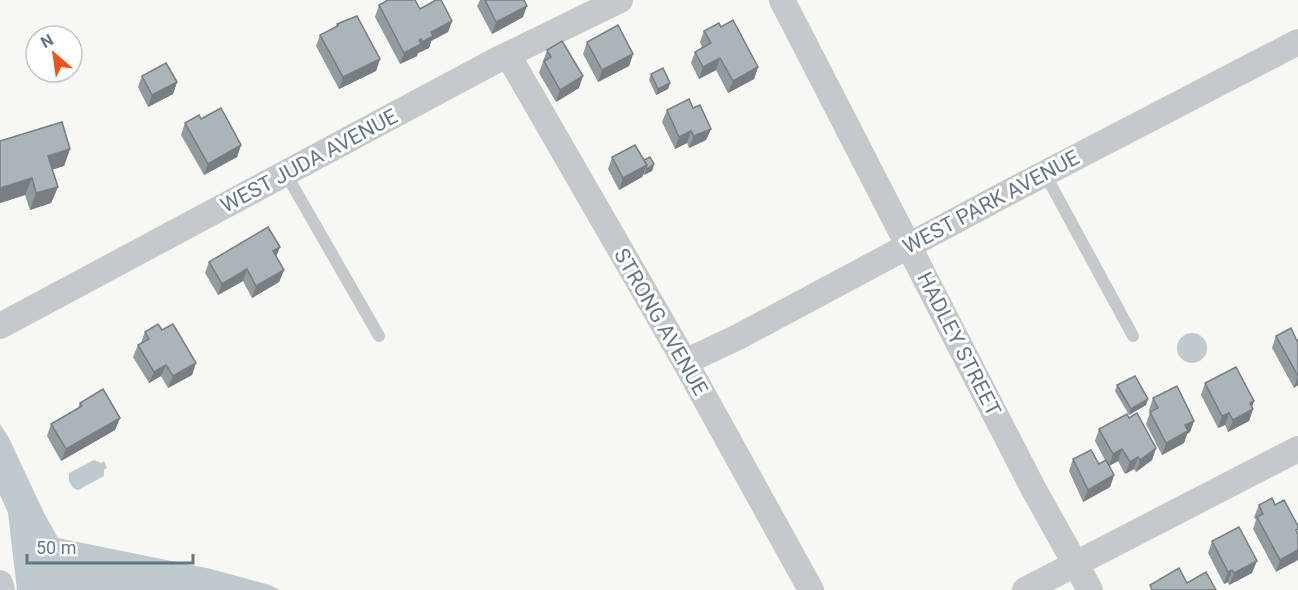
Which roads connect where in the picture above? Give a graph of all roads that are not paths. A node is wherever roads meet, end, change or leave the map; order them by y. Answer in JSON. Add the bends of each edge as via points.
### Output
{"nodes":[{"id":1,"x":620,"y":0,"type":"edge"},
{"id":2,"x":782,"y":0,"type":"edge"},
{"id":3,"x":1298,"y":42,"type":"edge"},
{"id":4,"x":508,"y":55,"type":"junction"},
{"id":5,"x":286,"y":174,"type":"junction"},
{"id":6,"x":1045,"y":174,"type":"junction"},
{"id":7,"x":909,"y":245,"type":"junction"},
{"id":8,"x":0,"y":326,"type":"edge"},
{"id":9,"x":379,"y":336,"type":"dead end"},
{"id":10,"x":1133,"y":336,"type":"dead end"},
{"id":11,"x":685,"y":362,"type":"junction"},
{"id":12,"x":1298,"y":449,"type":"edge"},
{"id":13,"x":1076,"y":564,"type":"junction"},
{"id":14,"x":0,"y":583,"type":"edge"},
{"id":15,"x":2,"y":590,"type":"edge"},
{"id":16,"x":811,"y":590,"type":"edge"},
{"id":17,"x":1025,"y":590,"type":"edge"},
{"id":18,"x":1090,"y":590,"type":"edge"}],
"edges":[{"from":1,"to":4,"type":"street","name":"WEST JUDA AVENUE"},
{"from":2,"to":7,"type":"street","name":"HADLEY STREET"},
{"from":3,"to":6,"type":"street","name":"WEST PARK AVENUE"},
{"from":4,"to":5,"type":"street","name":"WEST JUDA AVENUE"},
{"from":4,"to":11,"type":"street","name":"STRONG AVENUE"},
{"from":5,"to":8,"type":"street","name":"WEST JUDA AVENUE"},
{"from":5,"to":9,"type":"lane"},
{"from":6,"to":7,"type":"street","name":"WEST PARK AVENUE"},
{"from":6,"to":10,"type":"lane"},
{"from":7,"to":11,"type":"street","name":"WEST PARK AVENUE"},
{"from":7,"to":13,"type":"street","name":"HADLEY STREET"},
{"from":11,"to":16,"type":"street","name":"STRONG AVENUE"},
{"from":12,"to":13,"type":"street"},
{"from":13,"to":17,"type":"street"},
{"from":13,"to":18,"type":"street","name":"HADLEY STREET"},
{"from":14,"to":15,"type":"street"}]}
